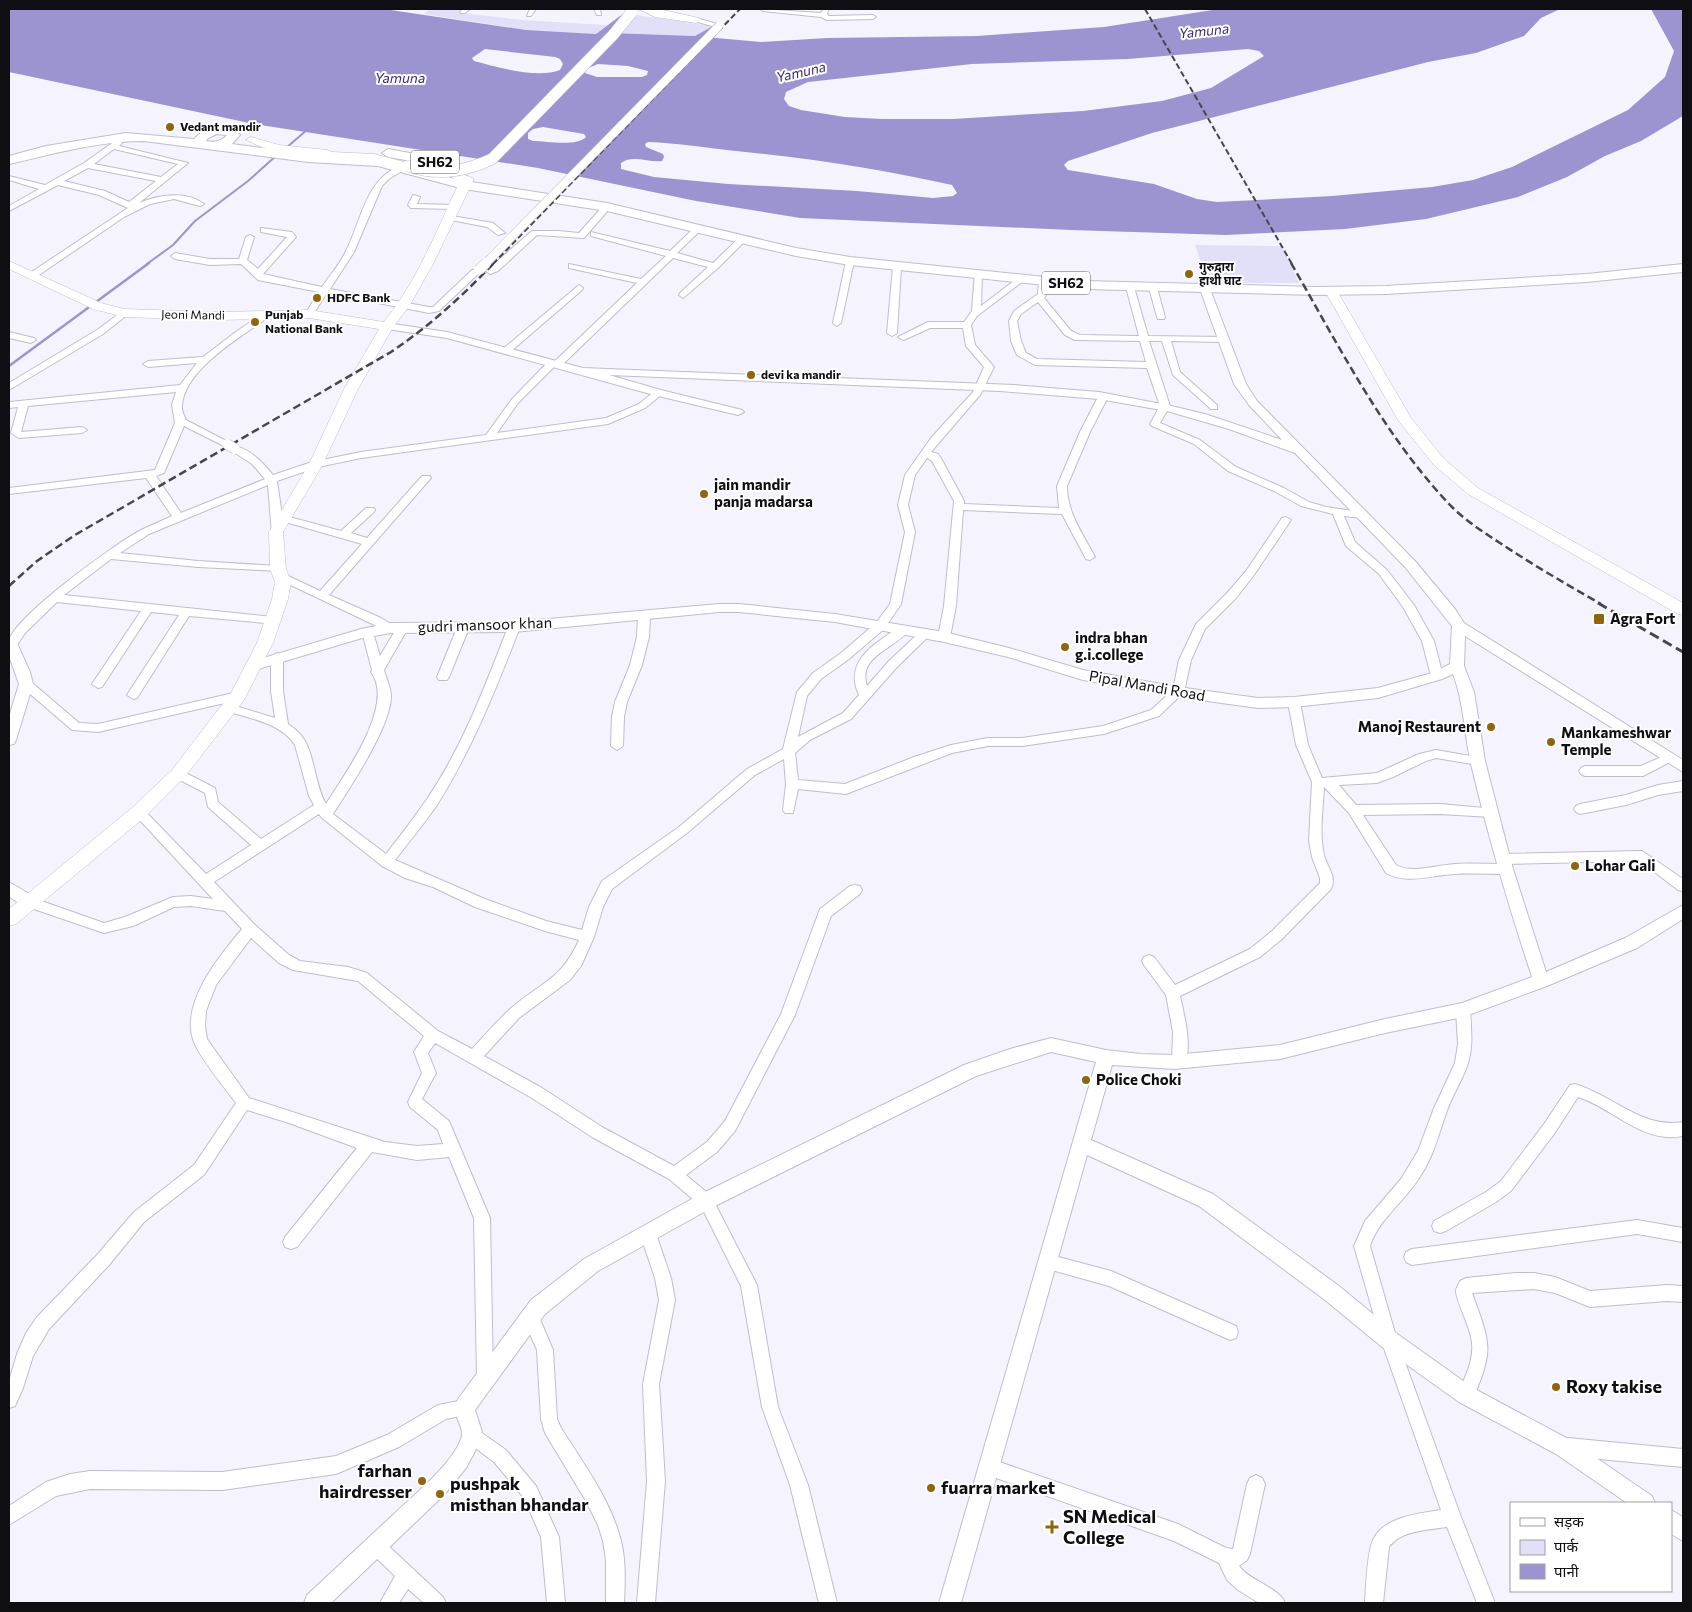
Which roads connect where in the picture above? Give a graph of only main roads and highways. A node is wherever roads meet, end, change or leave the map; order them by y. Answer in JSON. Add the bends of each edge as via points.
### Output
{"nodes":[{"id":1,"x":642,"y":9,"type":"edge"},
{"id":2,"x":651,"y":9,"type":"edge"},
{"id":3,"x":666,"y":15,"type":"junction"},
{"id":4,"x":697,"y":17,"type":"road end"},
{"id":5,"x":211,"y":132,"type":"junction"},
{"id":6,"x":233,"y":133,"type":"junction"},
{"id":7,"x":200,"y":143,"type":"junction"},
{"id":8,"x":216,"y":146,"type":"junction"},
{"id":9,"x":284,"y":151,"type":"junction"},
{"id":10,"x":9,"y":155,"type":"edge"},
{"id":11,"x":9,"y":160,"type":"edge"},
{"id":12,"x":405,"y":167,"type":"junction"},
{"id":13,"x":466,"y":182,"type":"junction"},
{"id":14,"x":1683,"y":263,"type":"edge"},
{"id":15,"x":9,"y":265,"type":"edge"},
{"id":16,"x":1683,"y":268,"type":"edge"},
{"id":17,"x":1331,"y":291,"type":"junction"},
{"id":18,"x":387,"y":326,"type":"junction"},
{"id":19,"x":1683,"y":610,"type":"edge"},
{"id":20,"x":9,"y":920,"type":"edge"}],
"edges":[{"from":1,"to":3,"type":"main road"},
{"from":1,"to":12,"type":"main road","bridge":true,"via":[[631,13],[492,159],[478,166],[443,173]]},
{"from":2,"to":3,"type":"main road"},
{"from":3,"to":4,"type":"main road"},
{"from":5,"to":6,"type":"main road","via":[[223,130]]},
{"from":5,"to":7,"type":"main road","via":[[200,138]]},
{"from":5,"to":10,"type":"main road","via":[[105,137]]},
{"from":6,"to":8,"type":"main road","via":[[231,141]]},
{"from":6,"to":9,"type":"main road","number":"SH62"},
{"from":7,"to":8,"type":"main road"},
{"from":7,"to":11,"type":"main road","via":[[126,137],[68,145]]},
{"from":8,"to":9,"type":"main road","number":"SH62"},
{"from":9,"to":12,"type":"main road","number":"SH62"},
{"from":9,"to":12,"type":"main road","via":[[381,157]]},
{"from":9,"to":13,"type":"main road","number":"SH62","via":[[362,149],[419,158],[433,161]]},
{"from":12,"to":13,"type":"main road","number":"SH62"},
{"from":13,"to":14,"type":"main road","number":"SH62","via":[[618,206],[855,258],[1074,280],[1356,285],[1480,280]]},
{"from":13,"to":17,"type":"main road","number":"SH62","via":[[607,208],[742,240],[897,267],[1130,287]]},
{"from":13,"to":18,"type":"main road","via":[[440,240],[404,305]]},
{"from":15,"to":18,"type":"main road","name":"Jeoni Mandi","via":[[92,303],[124,312],[164,315],[309,314]]},
{"from":16,"to":17,"type":"main road","number":"SH62","via":[[1588,278]]},
{"from":17,"to":19,"type":"main road","via":[[1405,420],[1439,462],[1473,491]]},
{"from":18,"to":20,"type":"main road","via":[[351,389],[316,464],[276,532],[279,573],[283,582],[273,621],[255,665],[234,702],[178,774],[139,812]]}]}
